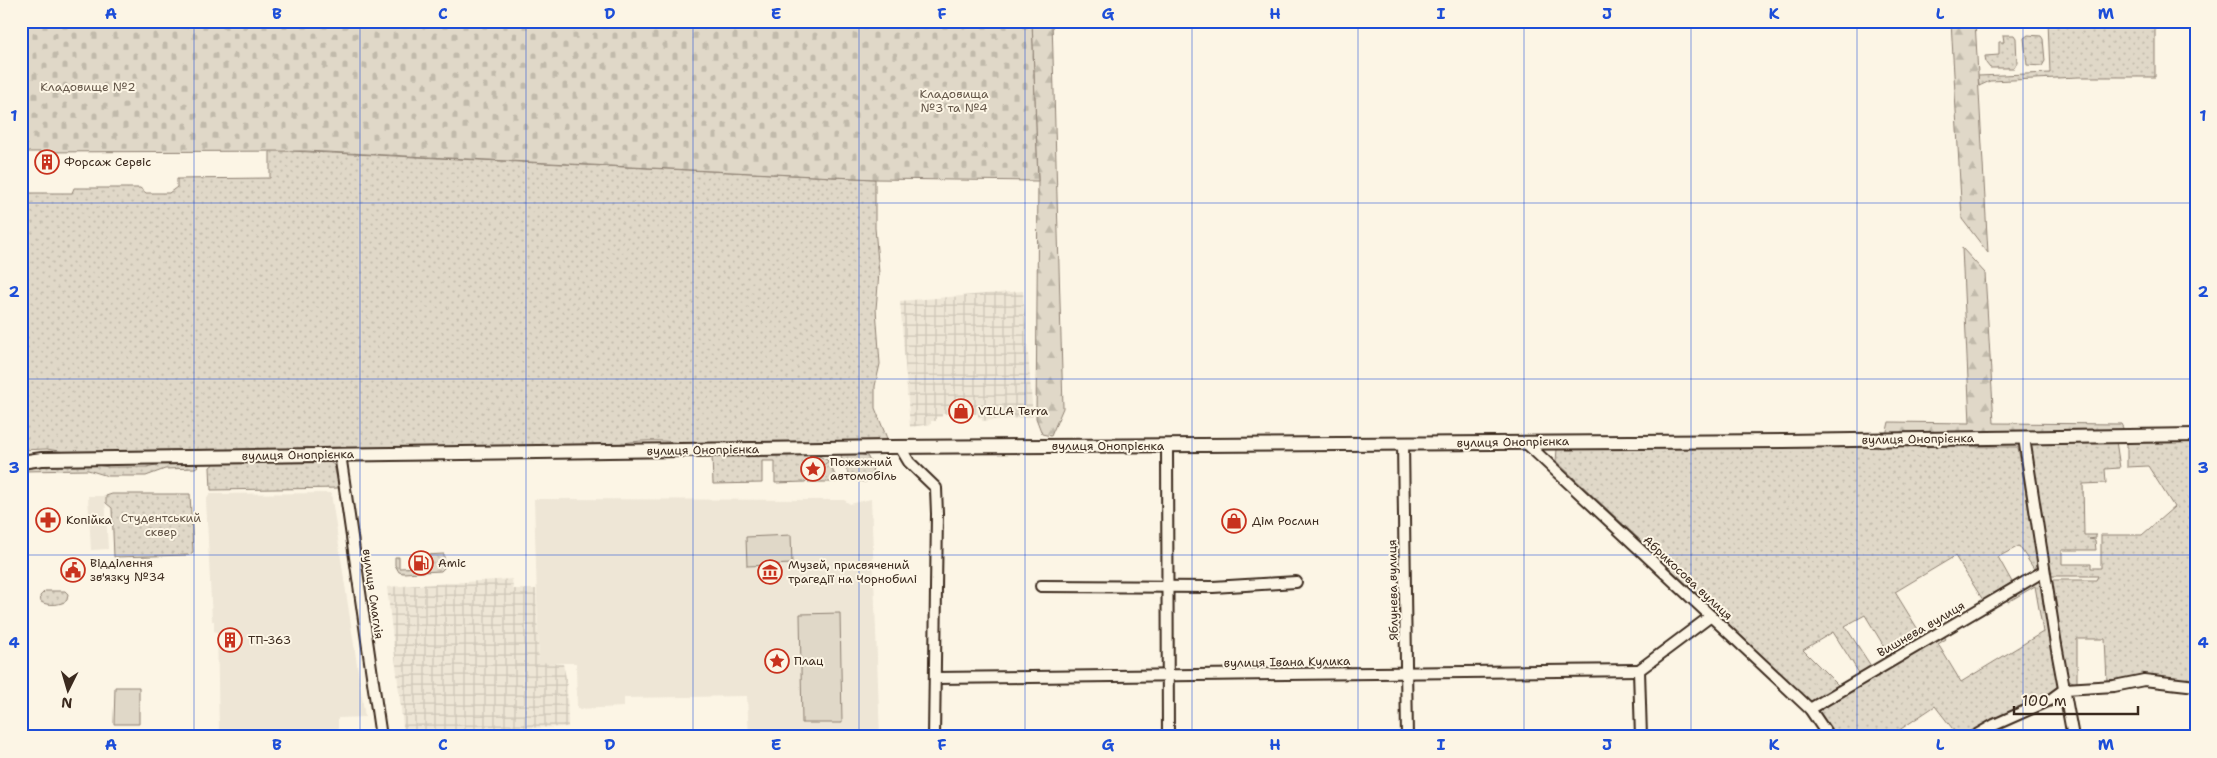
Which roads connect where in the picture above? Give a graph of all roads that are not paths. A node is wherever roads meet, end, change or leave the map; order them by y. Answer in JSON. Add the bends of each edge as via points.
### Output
{"nodes":[{"id":1,"x":2196,"y":436,"type":"edge"},
{"id":2,"x":2024,"y":438,"type":"junction"},
{"id":3,"x":1525,"y":442,"type":"junction"},
{"id":4,"x":1404,"y":444,"type":"junction"},
{"id":5,"x":1166,"y":445,"type":"junction"},
{"id":6,"x":900,"y":447,"type":"junction"},
{"id":7,"x":21,"y":454,"type":"edge"},
{"id":8,"x":340,"y":454,"type":"junction"},
{"id":9,"x":42,"y":458,"type":"junction"},
{"id":10,"x":21,"y":462,"type":"edge"},
{"id":11,"x":2044,"y":571,"type":"junction"},
{"id":12,"x":1296,"y":582,"type":"dead end"},
{"id":13,"x":1041,"y":586,"type":"dead end"},
{"id":14,"x":1167,"y":587,"type":"junction"},
{"id":15,"x":1711,"y":616,"type":"junction"},
{"id":16,"x":1639,"y":670,"type":"junction"},
{"id":17,"x":1407,"y":673,"type":"junction"},
{"id":18,"x":1167,"y":676,"type":"junction"},
{"id":19,"x":935,"y":678,"type":"junction"},
{"id":20,"x":2196,"y":686,"type":"edge"},
{"id":21,"x":2065,"y":690,"type":"junction"},
{"id":22,"x":1810,"y":709,"type":"junction"},
{"id":23,"x":381,"y":737,"type":"edge"},
{"id":24,"x":934,"y":737,"type":"edge"},
{"id":25,"x":1168,"y":737,"type":"edge"},
{"id":26,"x":1407,"y":737,"type":"edge"},
{"id":27,"x":1641,"y":737,"type":"edge"},
{"id":28,"x":1829,"y":737,"type":"edge"},
{"id":29,"x":1973,"y":737,"type":"edge"},
{"id":30,"x":2073,"y":737,"type":"edge"}],
"edges":[{"from":1,"to":2,"type":"main road","name":"вулиця Онопрієнка"},
{"from":2,"to":3,"type":"main road","name":"вулиця Онопрієнка"},
{"from":2,"to":11,"type":"street"},
{"from":3,"to":4,"type":"main road","name":"вулиця Онопрієнка"},
{"from":3,"to":15,"type":"street","name":"Абрикосова вулиця"},
{"from":4,"to":5,"type":"main road","name":"вулиця Онопрієнка"},
{"from":4,"to":17,"type":"street","name":"Яблунева вулиця"},
{"from":5,"to":6,"type":"main road","name":"вулиця Онопрієнка"},
{"from":5,"to":14,"type":"street"},
{"from":6,"to":8,"type":"main road","name":"вулиця Онопрієнка"},
{"from":6,"to":19,"type":"street","via":[[909,462],[936,488]]},
{"from":7,"to":9,"type":"main road"},
{"from":8,"to":9,"type":"main road","name":"вулиця Онопрієнка"},
{"from":8,"to":23,"type":"street","name":"вулиця Смаглія"},
{"from":9,"to":10,"type":"main road","name":"вулиця Онопрієнка"},
{"from":11,"to":21,"type":"street"},
{"from":11,"to":22,"type":"street","name":"Вишнева вулиця"},
{"from":12,"to":14,"type":"street"},
{"from":13,"to":14,"type":"street"},
{"from":14,"to":18,"type":"street"},
{"from":15,"to":16,"type":"street"},
{"from":15,"to":22,"type":"street","name":"Абрикосова вулиця"},
{"from":16,"to":17,"type":"street","name":"вулиця Івана Кулика"},
{"from":16,"to":27,"type":"street"},
{"from":17,"to":18,"type":"street","name":"вулиця Івана Кулика"},
{"from":17,"to":26,"type":"street","name":"Яблунева вулиця"},
{"from":18,"to":19,"type":"street","name":"вулиця Івана Кулика"},
{"from":18,"to":25,"type":"street"},
{"from":19,"to":24,"type":"street"},
{"from":20,"to":21,"type":"street","via":[[2144,680]]},
{"from":21,"to":29,"type":"street"},
{"from":21,"to":30,"type":"street"},
{"from":22,"to":28,"type":"street","name":"Абрикосова вулиця"}]}
